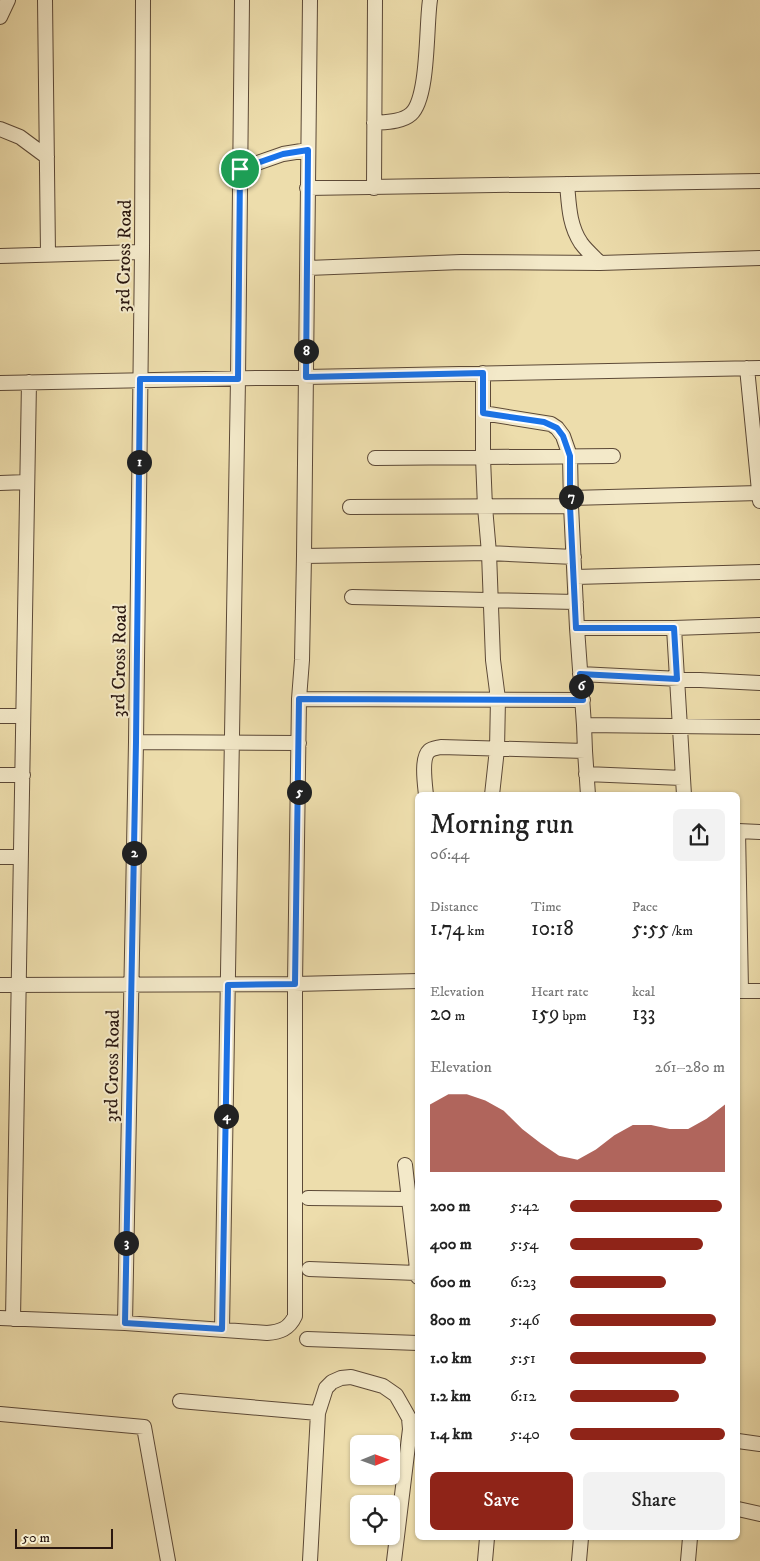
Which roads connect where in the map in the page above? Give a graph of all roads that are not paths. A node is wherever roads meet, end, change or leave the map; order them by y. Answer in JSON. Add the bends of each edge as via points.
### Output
{"nodes":[{"id":1,"x":8,"y":0,"type":"edge"},
{"id":2,"x":45,"y":0,"type":"edge"},
{"id":3,"x":143,"y":0,"type":"edge"},
{"id":4,"x":242,"y":0,"type":"edge"},
{"id":5,"x":310,"y":0,"type":"edge"},
{"id":6,"x":375,"y":0,"type":"edge"},
{"id":7,"x":430,"y":0,"type":"edge"},
{"id":8,"x":0,"y":17,"type":"edge"},
{"id":9,"x":374,"y":123,"type":"junction"},
{"id":10,"x":0,"y":129,"type":"edge"},
{"id":11,"x":308,"y":150,"type":"junction"},
{"id":12,"x":46,"y":157,"type":"junction"},
{"id":13,"x":240,"y":169,"type":"junction"},
{"id":14,"x":760,"y":181,"type":"edge"},
{"id":15,"x":567,"y":184,"type":"junction"},
{"id":16,"x":307,"y":188,"type":"junction"},
{"id":17,"x":374,"y":188,"type":"junction"},
{"id":18,"x":142,"y":252,"type":"junction"},
{"id":19,"x":48,"y":254,"type":"junction"},
{"id":20,"x":0,"y":256,"type":"edge"},
{"id":21,"x":760,"y":258,"type":"edge"},
{"id":22,"x":600,"y":264,"type":"junction"},
{"id":23,"x":308,"y":268,"type":"junction"},
{"id":24,"x":754,"y":368,"type":"edge"},
{"id":25,"x":483,"y":373,"type":"junction"},
{"id":26,"x":306,"y":377,"type":"junction"},
{"id":27,"x":140,"y":379,"type":"junction"},
{"id":28,"x":238,"y":379,"type":"junction"},
{"id":29,"x":29,"y":382,"type":"junction"},
{"id":30,"x":0,"y":383,"type":"edge"},
{"id":31,"x":483,"y":413,"type":"junction"},
{"id":32,"x":570,"y":456,"type":"junction"},
{"id":33,"x":613,"y":456,"type":"dead end"},
{"id":34,"x":375,"y":458,"type":"dead end"},
{"id":35,"x":483,"y":458,"type":"junction"},
{"id":36,"x":0,"y":482,"type":"edge"},
{"id":37,"x":27,"y":482,"type":"junction"},
{"id":38,"x":760,"y":497,"type":"edge"},
{"id":39,"x":571,"y":502,"type":"junction"},
{"id":40,"x":350,"y":506,"type":"dead end"},
{"id":41,"x":484,"y":506,"type":"junction"},
{"id":42,"x":488,"y":553,"type":"junction"},
{"id":43,"x":304,"y":556,"type":"junction"},
{"id":44,"x":574,"y":557,"type":"junction"},
{"id":45,"x":760,"y":572,"type":"edge"},
{"id":46,"x":575,"y":577,"type":"junction"},
{"id":47,"x":352,"y":597,"type":"dead end"},
{"id":48,"x":491,"y":600,"type":"junction"},
{"id":49,"x":576,"y":602,"type":"junction"},
{"id":50,"x":760,"y":625,"type":"edge"},
{"id":51,"x":576,"y":628,"type":"junction"},
{"id":52,"x":674,"y":628,"type":"junction"},
{"id":53,"x":580,"y":674,"type":"junction"},
{"id":54,"x":677,"y":679,"type":"junction"},
{"id":55,"x":760,"y":683,"type":"edge"},
{"id":56,"x":299,"y":699,"type":"junction"},
{"id":57,"x":498,"y":700,"type":"junction"},
{"id":58,"x":583,"y":700,"type":"junction"},
{"id":59,"x":0,"y":716,"type":"edge"},
{"id":60,"x":23,"y":716,"type":"junction"},
{"id":61,"x":584,"y":724,"type":"junction"},
{"id":62,"x":680,"y":726,"type":"junction"},
{"id":63,"x":760,"y":727,"type":"edge"},
{"id":64,"x":136,"y":742,"type":"junction"},
{"id":65,"x":231,"y":743,"type":"junction"},
{"id":66,"x":300,"y":743,"type":"junction"},
{"id":67,"x":496,"y":749,"type":"junction"},
{"id":68,"x":584,"y":751,"type":"junction"},
{"id":69,"x":22,"y":774,"type":"junction"},
{"id":70,"x":586,"y":774,"type":"junction"},
{"id":71,"x":0,"y":775,"type":"edge"},
{"id":72,"x":682,"y":778,"type":"junction"},
{"id":73,"x":426,"y":792,"type":"edge"},
{"id":74,"x":492,"y":792,"type":"edge"},
{"id":75,"x":588,"y":792,"type":"edge"},
{"id":76,"x":684,"y":792,"type":"edge"},
{"id":77,"x":740,"y":831,"type":"edge"},
{"id":78,"x":760,"y":832,"type":"edge"},
{"id":79,"x":0,"y":858,"type":"edge"},
{"id":80,"x":20,"y":858,"type":"junction"},
{"id":81,"x":415,"y":981,"type":"edge"},
{"id":82,"x":295,"y":984,"type":"junction"},
{"id":83,"x":0,"y":985,"type":"edge"},
{"id":84,"x":18,"y":985,"type":"junction"},
{"id":85,"x":131,"y":985,"type":"junction"},
{"id":86,"x":228,"y":985,"type":"junction"},
{"id":87,"x":740,"y":990,"type":"edge"},
{"id":88,"x":760,"y":991,"type":"edge"},
{"id":89,"x":405,"y":1165,"type":"dead end"},
{"id":90,"x":308,"y":1198,"type":"dead end"},
{"id":91,"x":409,"y":1199,"type":"junction"},
{"id":92,"x":415,"y":1254,"type":"edge"},
{"id":93,"x":309,"y":1269,"type":"dead end"},
{"id":94,"x":415,"y":1273,"type":"edge"},
{"id":95,"x":6,"y":1318,"type":"edge"},
{"id":96,"x":125,"y":1323,"type":"junction"},
{"id":97,"x":222,"y":1329,"type":"junction"},
{"id":98,"x":307,"y":1339,"type":"dead end"},
{"id":99,"x":415,"y":1343,"type":"edge"},
{"id":100,"x":180,"y":1401,"type":"dead end"},
{"id":101,"x":318,"y":1413,"type":"junction"},
{"id":102,"x":0,"y":1414,"type":"edge"},
{"id":103,"x":414,"y":1429,"type":"edge"},
{"id":104,"x":740,"y":1441,"type":"edge"},
{"id":105,"x":760,"y":1444,"type":"edge"},
{"id":106,"x":740,"y":1509,"type":"edge"},
{"id":107,"x":760,"y":1514,"type":"edge"},
{"id":108,"x":486,"y":1540,"type":"edge"},
{"id":109,"x":581,"y":1540,"type":"edge"},
{"id":110,"x":690,"y":1540,"type":"edge"},
{"id":111,"x":168,"y":1561,"type":"edge"},
{"id":112,"x":310,"y":1561,"type":"edge"},
{"id":113,"x":394,"y":1561,"type":"edge"},
{"id":114,"x":485,"y":1561,"type":"edge"},
{"id":115,"x":579,"y":1561,"type":"edge"},
{"id":116,"x":688,"y":1561,"type":"edge"}],
"edges":[{"from":1,"to":8,"type":"street"},
{"from":2,"to":12,"type":"street"},
{"from":3,"to":18,"type":"street","name":"3rd Cross Road"},
{"from":4,"to":13,"type":"street"},
{"from":5,"to":11,"type":"street"},
{"from":6,"to":9,"type":"street"},
{"from":7,"to":9,"type":"street","via":[[423,88],[416,108],[399,120]]},
{"from":9,"to":17,"type":"street"},
{"from":10,"to":12,"type":"street","via":[[20,137]]},
{"from":11,"to":13,"type":"street","via":[[283,154]]},
{"from":11,"to":16,"type":"street"},
{"from":12,"to":19,"type":"street"},
{"from":13,"to":28,"type":"street"},
{"from":14,"to":15,"type":"street"},
{"from":15,"to":17,"type":"street"},
{"from":15,"to":22,"type":"street","via":[[573,228],[581,243]]},
{"from":16,"to":17,"type":"street"},
{"from":16,"to":23,"type":"street"},
{"from":18,"to":19,"type":"street"},
{"from":18,"to":27,"type":"street","name":"3rd Cross Road"},
{"from":19,"to":20,"type":"street"},
{"from":21,"to":22,"type":"street"},
{"from":22,"to":23,"type":"street","via":[[461,262]]},
{"from":23,"to":26,"type":"street"},
{"from":24,"to":25,"type":"street"},
{"from":24,"to":38,"type":"street"},
{"from":25,"to":26,"type":"street"},
{"from":25,"to":31,"type":"street"},
{"from":26,"to":28,"type":"street"},
{"from":26,"to":43,"type":"street"},
{"from":27,"to":28,"type":"street"},
{"from":27,"to":29,"type":"street"},
{"from":27,"to":64,"type":"street","name":"3rd Cross Road"},
{"from":28,"to":65,"type":"street"},
{"from":29,"to":30,"type":"street"},
{"from":29,"to":37,"type":"street"},
{"from":31,"to":32,"type":"street","via":[[551,424],[563,436]]},
{"from":31,"to":35,"type":"street"},
{"from":32,"to":33,"type":"street"},
{"from":32,"to":35,"type":"street"},
{"from":32,"to":39,"type":"street"},
{"from":34,"to":35,"type":"street"},
{"from":35,"to":41,"type":"street"},
{"from":36,"to":37,"type":"street"},
{"from":37,"to":60,"type":"street"},
{"from":38,"to":39,"type":"street"},
{"from":39,"to":41,"type":"street"},
{"from":39,"to":44,"type":"street"},
{"from":40,"to":41,"type":"street"},
{"from":41,"to":42,"type":"street"},
{"from":42,"to":43,"type":"street"},
{"from":42,"to":44,"type":"street"},
{"from":42,"to":48,"type":"street"},
{"from":43,"to":56,"type":"street"},
{"from":44,"to":46,"type":"street"},
{"from":45,"to":46,"type":"street"},
{"from":46,"to":49,"type":"street"},
{"from":47,"to":48,"type":"street"},
{"from":48,"to":49,"type":"street"},
{"from":48,"to":57,"type":"street"},
{"from":49,"to":51,"type":"street"},
{"from":50,"to":52,"type":"street"},
{"from":51,"to":52,"type":"street"},
{"from":51,"to":53,"type":"street"},
{"from":52,"to":54,"type":"street"},
{"from":53,"to":54,"type":"street"},
{"from":53,"to":58,"type":"street"},
{"from":54,"to":55,"type":"street"},
{"from":54,"to":62,"type":"street"},
{"from":56,"to":57,"type":"street"},
{"from":56,"to":66,"type":"street"},
{"from":57,"to":58,"type":"street"},
{"from":57,"to":67,"type":"street"},
{"from":58,"to":61,"type":"street"},
{"from":59,"to":60,"type":"street"},
{"from":60,"to":69,"type":"street"},
{"from":61,"to":62,"type":"street"},
{"from":61,"to":68,"type":"street"},
{"from":62,"to":63,"type":"street"},
{"from":62,"to":72,"type":"street"},
{"from":64,"to":65,"type":"street"},
{"from":64,"to":85,"type":"street","name":"3rd Cross Road"},
{"from":65,"to":66,"type":"street"},
{"from":65,"to":86,"type":"street"},
{"from":66,"to":82,"type":"street"},
{"from":67,"to":68,"type":"street"},
{"from":67,"to":73,"type":"street","via":[[441,747],[429,751],[424,762]]},
{"from":67,"to":74,"type":"street"},
{"from":68,"to":70,"type":"street"},
{"from":69,"to":71,"type":"street"},
{"from":69,"to":80,"type":"street"},
{"from":70,"to":72,"type":"street"},
{"from":70,"to":75,"type":"street"},
{"from":72,"to":76,"type":"street"},
{"from":77,"to":78,"type":"street"},
{"from":79,"to":80,"type":"street"},
{"from":80,"to":84,"type":"street"},
{"from":81,"to":82,"type":"street"},
{"from":82,"to":86,"type":"street"},
{"from":82,"to":97,"type":"street","via":[[295,1316],[292,1323],[277,1332]]},
{"from":83,"to":84,"type":"street"},
{"from":84,"to":85,"type":"street"},
{"from":84,"to":95,"type":"street"},
{"from":85,"to":86,"type":"street"},
{"from":85,"to":96,"type":"street","name":"3rd Cross Road"},
{"from":86,"to":97,"type":"street"},
{"from":87,"to":88,"type":"street"},
{"from":89,"to":91,"type":"street"},
{"from":90,"to":91,"type":"street"},
{"from":91,"to":92,"type":"street"},
{"from":93,"to":94,"type":"street"},
{"from":95,"to":96,"type":"street"},
{"from":96,"to":97,"type":"street"},
{"from":98,"to":99,"type":"street"},
{"from":100,"to":101,"type":"street"},
{"from":101,"to":103,"type":"street","via":[[326,1388],[341,1378],[351,1377],[383,1386],[396,1395]]},
{"from":101,"to":112,"type":"street"},
{"from":102,"to":111,"type":"street","via":[[144,1427]]},
{"from":103,"to":113,"type":"street"},
{"from":104,"to":105,"type":"street"},
{"from":106,"to":107,"type":"street"},
{"from":108,"to":114,"type":"street"},
{"from":109,"to":115,"type":"street"},
{"from":110,"to":116,"type":"street"}]}
